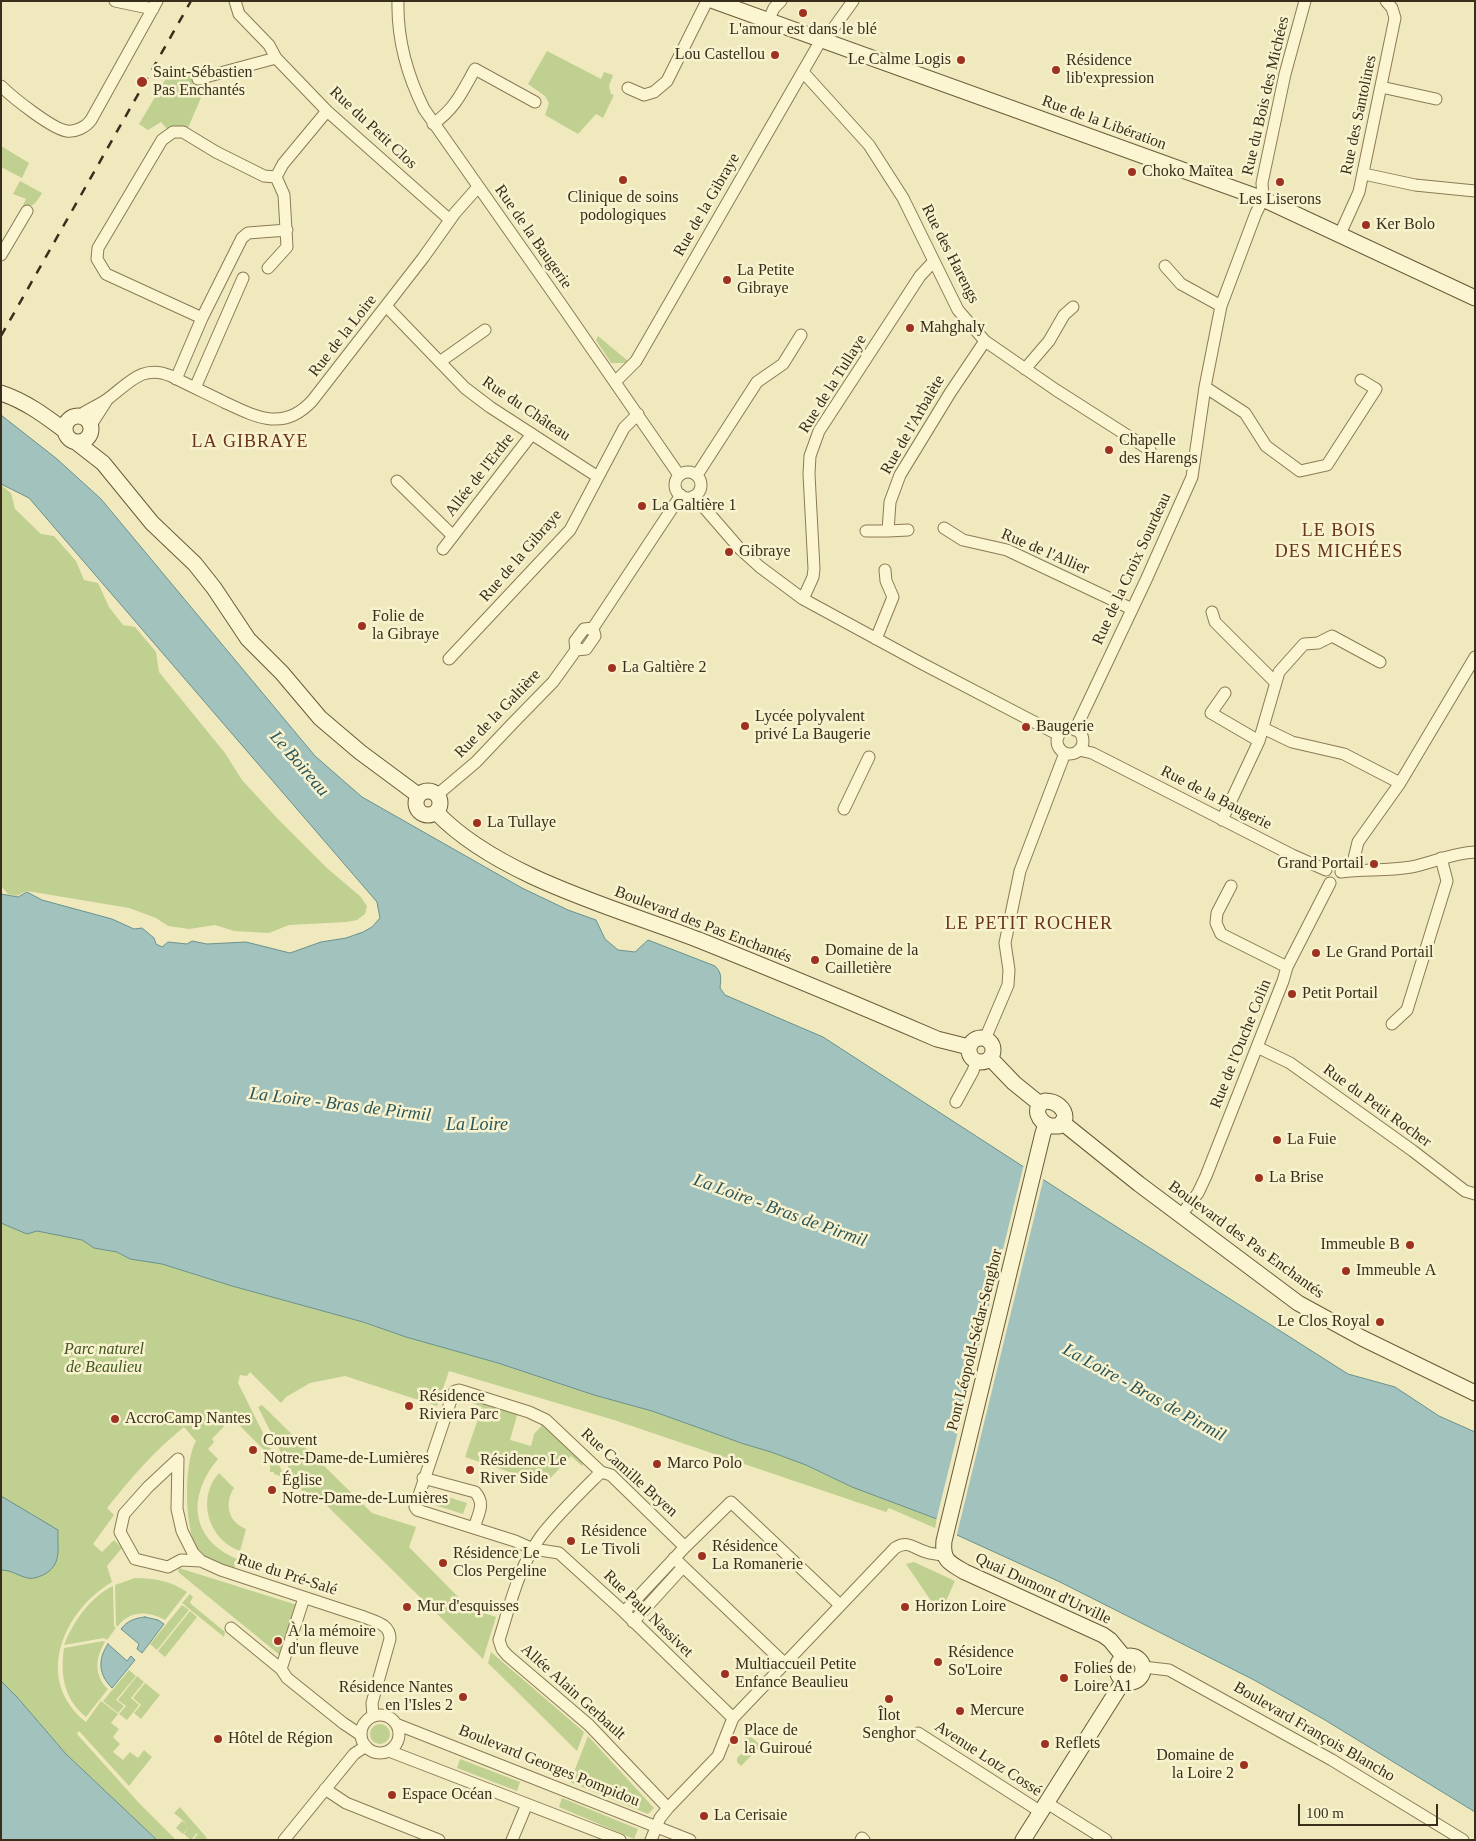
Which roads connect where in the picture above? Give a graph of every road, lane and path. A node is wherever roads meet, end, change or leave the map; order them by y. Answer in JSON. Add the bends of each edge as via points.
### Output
{"nodes":[{"id":1,"x":115,"y":1,"type":"edge"},
{"id":2,"x":235,"y":1,"type":"edge"},
{"id":3,"x":398,"y":1,"type":"edge"},
{"id":4,"x":707,"y":1,"type":"edge"},
{"id":5,"x":714,"y":1,"type":"edge"},
{"id":6,"x":780,"y":1,"type":"edge"},
{"id":7,"x":853,"y":1,"type":"edge"},
{"id":8,"x":1305,"y":1,"type":"edge"},
{"id":9,"x":1386,"y":1,"type":"edge"},
{"id":10,"x":155,"y":5,"type":"edge"},
{"id":11,"x":768,"y":21,"type":"junction"},
{"id":12,"x":821,"y":40,"type":"junction"},
{"id":13,"x":276,"y":58,"type":"junction"},
{"id":14,"x":803,"y":72,"type":"junction"},
{"id":15,"x":198,"y":79,"type":"dead end"},
{"id":16,"x":1,"y":86,"type":"edge"},
{"id":17,"x":1381,"y":87,"type":"junction"},
{"id":18,"x":628,"y":88,"type":"dead end"},
{"id":19,"x":1436,"y":99,"type":"dead end"},
{"id":20,"x":535,"y":102,"type":"dead end"},
{"id":21,"x":327,"y":111,"type":"junction"},
{"id":22,"x":433,"y":124,"type":"junction"},
{"id":23,"x":1364,"y":174,"type":"junction"},
{"id":24,"x":276,"y":177,"type":"junction"},
{"id":25,"x":478,"y":187,"type":"junction"},
{"id":26,"x":1475,"y":191,"type":"edge"},
{"id":27,"x":1263,"y":198,"type":"junction"},
{"id":28,"x":27,"y":211,"type":"dead end"},
{"id":29,"x":450,"y":220,"type":"junction"},
{"id":30,"x":287,"y":230,"type":"junction"},
{"id":31,"x":1340,"y":234,"type":"junction"},
{"id":32,"x":1,"y":255,"type":"edge"},
{"id":33,"x":934,"y":261,"type":"junction"},
{"id":34,"x":1165,"y":266,"type":"dead end"},
{"id":35,"x":268,"y":268,"type":"dead end"},
{"id":36,"x":243,"y":278,"type":"dead end"},
{"id":37,"x":1475,"y":298,"type":"edge"},
{"id":38,"x":386,"y":306,"type":"junction"},
{"id":39,"x":1221,"y":306,"type":"junction"},
{"id":40,"x":1073,"y":307,"type":"dead end"},
{"id":41,"x":202,"y":318,"type":"junction"},
{"id":42,"x":485,"y":330,"type":"dead end"},
{"id":43,"x":801,"y":335,"type":"dead end"},
{"id":44,"x":984,"y":341,"type":"junction"},
{"id":45,"x":441,"y":361,"type":"junction"},
{"id":46,"x":1025,"y":370,"type":"junction"},
{"id":47,"x":176,"y":379,"type":"junction"},
{"id":48,"x":1361,"y":380,"type":"dead end"},
{"id":49,"x":615,"y":382,"type":"junction"},
{"id":50,"x":1,"y":384,"type":"edge"},
{"id":51,"x":1205,"y":387,"type":"junction"},
{"id":52,"x":195,"y":388,"type":"junction"},
{"id":53,"x":1,"y":392,"type":"edge"},
{"id":54,"x":16,"y":398,"type":"junction"},
{"id":55,"x":107,"y":400,"type":"junction"},
{"id":56,"x":638,"y":414,"type":"junction"},
{"id":57,"x":71,"y":421,"type":"junction"},
{"id":58,"x":90,"y":430,"type":"junction"},
{"id":59,"x":532,"y":434,"type":"junction"},
{"id":60,"x":76,"y":442,"type":"junction"},
{"id":61,"x":1150,"y":450,"type":"dead end"},
{"id":62,"x":103,"y":463,"type":"junction"},
{"id":63,"x":679,"y":475,"type":"junction"},
{"id":64,"x":697,"y":475,"type":"junction"},
{"id":65,"x":598,"y":477,"type":"junction"},
{"id":66,"x":398,"y":481,"type":"dead end"},
{"id":67,"x":681,"y":495,"type":"junction"},
{"id":68,"x":694,"y":496,"type":"junction"},
{"id":69,"x":944,"y":528,"type":"dead end"},
{"id":70,"x":908,"y":530,"type":"dead end"},
{"id":71,"x":866,"y":531,"type":"dead end"},
{"id":72,"x":888,"y":532,"type":"junction"},
{"id":73,"x":453,"y":536,"type":"junction"},
{"id":74,"x":443,"y":548,"type":"dead end"},
{"id":75,"x":885,"y":570,"type":"dead end"},
{"id":76,"x":803,"y":599,"type":"junction"},
{"id":77,"x":1132,"y":609,"type":"junction"},
{"id":78,"x":1212,"y":612,"type":"dead end"},
{"id":79,"x":876,"y":639,"type":"junction"},
{"id":80,"x":1475,"y":658,"type":"edge"},
{"id":81,"x":449,"y":660,"type":"dead end"},
{"id":82,"x":1380,"y":662,"type":"dead end"},
{"id":83,"x":1275,"y":682,"type":"junction"},
{"id":84,"x":1225,"y":693,"type":"dead end"},
{"id":85,"x":1264,"y":728,"type":"junction"},
{"id":86,"x":1075,"y":730,"type":"junction"},
{"id":87,"x":1058,"y":735,"type":"junction"},
{"id":88,"x":1259,"y":741,"type":"junction"},
{"id":89,"x":1081,"y":747,"type":"junction"},
{"id":90,"x":1065,"y":753,"type":"junction"},
{"id":91,"x":869,"y":757,"type":"dead end"},
{"id":92,"x":1400,"y":783,"type":"junction"},
{"id":93,"x":418,"y":795,"type":"junction"},
{"id":94,"x":437,"y":795,"type":"junction"},
{"id":95,"x":844,"y":808,"type":"dead end"},
{"id":96,"x":436,"y":812,"type":"junction"},
{"id":97,"x":1222,"y":820,"type":"junction"},
{"id":98,"x":1475,"y":852,"type":"edge"},
{"id":99,"x":1441,"y":858,"type":"junction"},
{"id":100,"x":1326,"y":870,"type":"junction"},
{"id":101,"x":1346,"y":872,"type":"junction"},
{"id":102,"x":1330,"y":883,"type":"junction"},
{"id":103,"x":1231,"y":886,"type":"dead end"},
{"id":104,"x":1287,"y":967,"type":"junction"},
{"id":105,"x":1392,"y":1024,"type":"dead end"},
{"id":106,"x":985,"y":1039,"type":"junction"},
{"id":107,"x":1257,"y":1046,"type":"junction"},
{"id":108,"x":969,"y":1047,"type":"junction"},
{"id":109,"x":983,"y":1060,"type":"junction"},
{"id":110,"x":956,"y":1102,"type":"dead end"},
{"id":111,"x":1040,"y":1104,"type":"junction"},
{"id":112,"x":1063,"y":1123,"type":"junction"},
{"id":113,"x":1044,"y":1129,"type":"junction"},
{"id":114,"x":1475,"y":1194,"type":"edge"},
{"id":115,"x":1181,"y":1215,"type":"junction"},
{"id":116,"x":1475,"y":1393,"type":"edge"},
{"id":117,"x":601,"y":1472,"type":"junction"},
{"id":118,"x":424,"y":1478,"type":"junction"},
{"id":119,"x":474,"y":1528,"type":"junction"},
{"id":120,"x":685,"y":1547,"type":"junction"},
{"id":121,"x":943,"y":1548,"type":"junction"},
{"id":122,"x":533,"y":1549,"type":"junction"},
{"id":123,"x":674,"y":1558,"type":"junction"},
{"id":124,"x":201,"y":1561,"type":"junction"},
{"id":125,"x":683,"y":1567,"type":"junction"},
{"id":126,"x":304,"y":1598,"type":"junction"},
{"id":127,"x":840,"y":1605,"type":"junction"},
{"id":128,"x":624,"y":1612,"type":"junction"},
{"id":129,"x":633,"y":1622,"type":"junction"},
{"id":130,"x":230,"y":1628,"type":"dead end"},
{"id":131,"x":1124,"y":1657,"type":"junction"},
{"id":132,"x":785,"y":1662,"type":"junction"},
{"id":133,"x":1143,"y":1667,"type":"junction"},
{"id":134,"x":281,"y":1669,"type":"junction"},
{"id":135,"x":1124,"y":1680,"type":"junction"},
{"id":136,"x":373,"y":1716,"type":"junction"},
{"id":137,"x":733,"y":1718,"type":"junction"},
{"id":138,"x":396,"y":1724,"type":"junction"},
{"id":139,"x":918,"y":1733,"type":"dead end"},
{"id":140,"x":363,"y":1741,"type":"junction"},
{"id":141,"x":389,"y":1751,"type":"junction"},
{"id":142,"x":326,"y":1789,"type":"junction"},
{"id":143,"x":526,"y":1804,"type":"junction"},
{"id":144,"x":668,"y":1808,"type":"junction"},
{"id":145,"x":1044,"y":1808,"type":"junction"},
{"id":146,"x":656,"y":1826,"type":"junction"},
{"id":147,"x":410,"y":1834,"type":"edge"},
{"id":148,"x":284,"y":1840,"type":"edge"},
{"id":149,"x":439,"y":1840,"type":"edge"},
{"id":150,"x":512,"y":1840,"type":"edge"},
{"id":151,"x":620,"y":1840,"type":"edge"},
{"id":152,"x":651,"y":1840,"type":"edge"},
{"id":153,"x":690,"y":1840,"type":"edge"},
{"id":154,"x":1024,"y":1840,"type":"edge"},
{"id":155,"x":1106,"y":1840,"type":"edge"},
{"id":156,"x":1463,"y":1840,"type":"edge"}],
"edges":[{"from":1,"to":10,"type":"street"},
{"from":2,"to":13,"type":"street","name":"Rue du Petit Clos","via":[[239,14],[269,45]]},
{"from":3,"to":22,"type":"street","name":"Rue de la Baugerie","via":[[399,37],[408,74]]},
{"from":4,"to":18,"type":"street","via":[[667,81],[654,92],[644,95]]},
{"from":5,"to":11,"type":"main road","name":"Rue de la Libération"},
{"from":6,"to":11,"type":"street"},
{"from":7,"to":12,"type":"street","name":"Rue de la Gibraye","via":[[830,33]]},
{"from":8,"to":27,"type":"street","name":"Rue du Bois des Michées","via":[[1283,83],[1262,183]]},
{"from":9,"to":17,"type":"street","name":"Rue des Santolines","via":[[1395,18]]},
{"from":10,"to":16,"type":"street","via":[[91,120],[84,127],[65,131],[19,102]]},
{"from":11,"to":12,"type":"main road","name":"Rue de la Libération"},
{"from":12,"to":14,"type":"street","name":"Rue de la Gibraye"},
{"from":12,"to":27,"type":"main road","name":"Rue de la Libération"},
{"from":13,"to":15,"type":"street"},
{"from":13,"to":21,"type":"street","name":"Rue du Petit Clos"},
{"from":14,"to":33,"type":"street","name":"Rue des Harengs","via":[[869,145],[903,198]]},
{"from":14,"to":49,"type":"street","name":"Rue de la Gibraye","via":[[636,361]]},
{"from":17,"to":19,"type":"street"},
{"from":17,"to":23,"type":"street","name":"Rue des Santolines"},
{"from":20,"to":22,"type":"street","via":[[475,69],[448,114]]},
{"from":21,"to":24,"type":"street"},
{"from":21,"to":29,"type":"street","name":"Rue du Petit Clos"},
{"from":22,"to":25,"type":"street","name":"Rue de la Baugerie"},
{"from":23,"to":26,"type":"street","via":[[1415,185]]},
{"from":23,"to":31,"type":"street","name":"Rue des Santolines"},
{"from":24,"to":30,"type":"street","via":[[284,195]]},
{"from":24,"to":41,"type":"street","via":[[264,176],[182,132],[173,132],[162,140],[98,248],[97,259],[106,274]]},
{"from":25,"to":29,"type":"street","name":"Rue de la Loire"},
{"from":25,"to":49,"type":"street","name":"Rue de la Baugerie"},
{"from":27,"to":31,"type":"main road","name":"Rue de la Libération"},
{"from":27,"to":39,"type":"street","name":"Rue de la Croix Sourdeau"},
{"from":28,"to":32,"type":"street"},
{"from":29,"to":38,"type":"street","name":"Rue de la Loire"},
{"from":30,"to":35,"type":"street","via":[[287,247]]},
{"from":30,"to":41,"type":"street","via":[[248,233],[242,238]]},
{"from":31,"to":37,"type":"main road","name":"Rue de la Libération"},
{"from":33,"to":44,"type":"street","name":"Rue des Harengs","via":[[958,310]]},
{"from":33,"to":76,"type":"street","name":"Rue de la Tullaye","via":[[920,276],[814,442],[809,474],[814,569]]},
{"from":34,"to":39,"type":"street","via":[[1181,284]]},
{"from":36,"to":52,"type":"street"},
{"from":38,"to":45,"type":"street","name":"Rue du Château"},
{"from":38,"to":52,"type":"street","name":"Rue de la Loire","via":[[312,401],[293,416],[276,420],[258,418]]},
{"from":39,"to":51,"type":"street","name":"Rue de la Croix Sourdeau"},
{"from":40,"to":46,"type":"street"},
{"from":41,"to":47,"type":"street"},
{"from":42,"to":45,"type":"street"},
{"from":43,"to":64,"type":"street","via":[[783,364],[757,382]]},
{"from":44,"to":46,"type":"street","name":"Rue des Harengs"},
{"from":44,"to":72,"type":"street","name":"Rue de l'Arbalète","via":[[900,475],[890,502]]},
{"from":45,"to":59,"type":"street","name":"Rue du Château","via":[[465,388]]},
{"from":46,"to":61,"type":"street","name":"Rue des Harengs"},
{"from":47,"to":52,"type":"street","name":"Rue de la Loire"},
{"from":47,"to":55,"type":"street","name":"Rue de la Loire","via":[[163,373],[145,373]]},
{"from":48,"to":51,"type":"street","via":[[1376,389],[1327,465],[1300,470],[1266,446],[1245,413]]},
{"from":49,"to":56,"type":"street","name":"Rue de la Baugerie"},
{"from":50,"to":54,"type":"main road"},
{"from":51,"to":77,"type":"street","name":"Rue de la Croix Sourdeau","via":[[1192,477]]},
{"from":53,"to":54,"type":"main road"},
{"from":54,"to":57,"type":"main road"},
{"from":55,"to":57,"type":"street","name":"Rue de la Loire"},
{"from":55,"to":58,"type":"street","name":"Rue de la Loire"},
{"from":56,"to":63,"type":"street","name":"Rue de la Baugerie"},
{"from":56,"to":65,"type":"street","name":"Rue de la Gibraye","via":[[624,428]]},
{"from":57,"to":58,"type":"main road","via":[[86,418]]},
{"from":57,"to":60,"type":"main road","via":[[68,438]]},
{"from":58,"to":60,"type":"main road","via":[[84,441]]},
{"from":58,"to":62,"type":"main road"},
{"from":59,"to":65,"type":"street","name":"Rue du Château"},
{"from":59,"to":73,"type":"street","name":"Allée de l'Erdre"},
{"from":60,"to":62,"type":"main road"},
{"from":62,"to":93,"type":"main road","via":[[152,522],[204,575],[248,639],[320,718]]},
{"from":63,"to":64,"type":"street","via":[[688,471]]},
{"from":63,"to":67,"type":"street","via":[[675,486]]},
{"from":64,"to":68,"type":"street","via":[[701,486]]},
{"from":65,"to":81,"type":"street","name":"Rue de la Gibraye","via":[[570,530]]},
{"from":66,"to":73,"type":"street","name":"Allée de l'Erdre"},
{"from":67,"to":68,"type":"street"},
{"from":67,"to":94,"type":"street","name":"Rue de la Galtière","via":[[593,628],[584,629],[575,641],[576,650],[553,682],[465,772]]},
{"from":68,"to":76,"type":"street","via":[[760,567]]},
{"from":69,"to":77,"type":"street","name":"Rue de l'Allier","via":[[963,540],[1007,550]]},
{"from":70,"to":72,"type":"street"},
{"from":71,"to":72,"type":"street"},
{"from":73,"to":74,"type":"street","name":"Allée de l'Erdre"},
{"from":75,"to":79,"type":"street","via":[[886,581],[894,597]]},
{"from":76,"to":79,"type":"street"},
{"from":77,"to":86,"type":"street","name":"Rue de la Croix Sourdeau"},
{"from":78,"to":83,"type":"street","via":[[1215,622]]},
{"from":79,"to":87,"type":"street"},
{"from":80,"to":92,"type":"street"},
{"from":82,"to":83,"type":"street","via":[[1332,636],[1318,643],[1304,644],[1279,672]]},
{"from":83,"to":85,"type":"street"},
{"from":84,"to":88,"type":"street","via":[[1211,713]]},
{"from":85,"to":88,"type":"street"},
{"from":85,"to":92,"type":"street","via":[[1292,742],[1344,754]]},
{"from":86,"to":87,"type":"street","via":[[1068,728]]},
{"from":86,"to":89,"type":"street","via":[[1082,739]]},
{"from":87,"to":90,"type":"street","via":[[1057,744]]},
{"from":88,"to":97,"type":"street"},
{"from":89,"to":90,"type":"street","via":[[1071,754]]},
{"from":89,"to":97,"type":"street","name":"Rue de la Baugerie"},
{"from":90,"to":106,"type":"street","via":[[1019,876],[1005,943],[1008,985]]},
{"from":91,"to":95,"type":"street"},
{"from":92,"to":101,"type":"street","via":[[1358,842]]},
{"from":93,"to":94,"type":"main road","via":[[428,791]]},
{"from":93,"to":96,"type":"main road","via":[[416,804],[419,811],[427,815]]},
{"from":94,"to":96,"type":"main road","via":[[440,804]]},
{"from":96,"to":108,"type":"main road","name":"Boulevard des Pas Enchantés","via":[[467,839],[539,879],[730,953],[936,1039]]},
{"from":97,"to":100,"type":"street","name":"Rue de la Baugerie"},
{"from":98,"to":99,"type":"street"},
{"from":99,"to":101,"type":"street","via":[[1412,867]]},
{"from":99,"to":105,"type":"street","via":[[1447,881],[1407,1010]]},
{"from":100,"to":101,"type":"street","name":"Rue de la Baugerie","via":[[1335,866]]},
{"from":100,"to":102,"type":"street","via":[[1325,878]]},
{"from":101,"to":102,"type":"street","name":"Rue de l'Ouche Colin","via":[[1338,881]]},
{"from":102,"to":104,"type":"street","name":"Rue de l'Ouche Colin"},
{"from":103,"to":104,"type":"street","via":[[1217,913],[1216,923],[1221,934]]},
{"from":104,"to":107,"type":"street","name":"Rue de l'Ouche Colin"},
{"from":106,"to":108,"type":"main road","via":[[975,1040]]},
{"from":106,"to":109,"type":"main road","via":[[992,1047]]},
{"from":107,"to":114,"type":"street","name":"Rue du Petit Rocher","via":[[1290,1063],[1465,1191]]},
{"from":107,"to":115,"type":"street","name":"Rue de l'Ouche Colin","via":[[1206,1176]]},
{"from":108,"to":109,"type":"main road","via":[[970,1057]]},
{"from":109,"to":110,"type":"street"},
{"from":109,"to":111,"type":"main road"},
{"from":111,"to":112,"type":"main road","via":[[1052,1101],[1060,1106],[1065,1114]]},
{"from":111,"to":113,"type":"main road","via":[[1037,1110]]},
{"from":112,"to":113,"type":"main road"},
{"from":112,"to":115,"type":"main road","name":"Boulevard des Pas Enchantés"},
{"from":113,"to":121,"type":"main road","name":"Pont Léopold-Sédar-Senghor"},
{"from":115,"to":116,"type":"main road","name":"Boulevard des Pas Enchantés","via":[[1298,1303]]},
{"from":117,"to":118,"type":"street","name":"Rue Camille Bryen","via":[[546,1420],[459,1390],[453,1394]]},
{"from":117,"to":120,"type":"street","name":"Rue Camille Bryen","via":[[611,1475]]},
{"from":117,"to":122,"type":"street","name":"Allée Alain Gerbault","via":[[541,1536]]},
{"from":118,"to":119,"type":"street","via":[[475,1492],[481,1504]]},
{"from":118,"to":119,"type":"street","name":"Rue Paul Nassivet","via":[[415,1507],[417,1510]]},
{"from":119,"to":122,"type":"street","name":"Rue Paul Nassivet"},
{"from":120,"to":123,"type":"street"},
{"from":120,"to":127,"type":"street","via":[[731,1502]]},
{"from":121,"to":127,"type":"street","via":[[927,1552],[910,1544],[900,1545]]},
{"from":121,"to":131,"type":"main road","name":"Quai Dumont d'Urville","via":[[950,1563],[964,1572],[1102,1635]]},
{"from":122,"to":128,"type":"street","name":"Rue Paul Nassivet","via":[[559,1553]]},
{"from":122,"to":144,"type":"street","name":"Allée Alain Gerbault","via":[[523,1568],[499,1640],[502,1649],[589,1725]]},
{"from":123,"to":125,"type":"street"},
{"from":123,"to":128,"type":"street"},
{"from":124,"to":124,"type":"street","name":"Rue du Pré-Salé","via":[[181,1560],[168,1567],[136,1559],[120,1532],[124,1514],[178,1459],[177,1509],[182,1531]]},
{"from":124,"to":126,"type":"street","name":"Rue du Pré-Salé"},
{"from":125,"to":129,"type":"street"},
{"from":125,"to":132,"type":"street"},
{"from":126,"to":134,"type":"street"},
{"from":126,"to":136,"type":"street","name":"Rue du Pré-Salé","via":[[384,1625],[390,1636],[372,1703]]},
{"from":127,"to":132,"type":"street"},
{"from":128,"to":129,"type":"street","name":"Rue Paul Nassivet"},
{"from":129,"to":137,"type":"street","name":"Rue Paul Nassivet"},
{"from":130,"to":134,"type":"street"},
{"from":131,"to":133,"type":"main road","via":[[1137,1658]]},
{"from":131,"to":135,"type":"main road","via":[[1118,1667],[1118,1673]]},
{"from":132,"to":137,"type":"street"},
{"from":133,"to":135,"type":"main road","via":[[1137,1679]]},
{"from":133,"to":156,"type":"street","name":"Boulevard François Blancho","via":[[1169,1670],[1332,1760]]},
{"from":134,"to":140,"type":"street","via":[[287,1678]]},
{"from":135,"to":145,"type":"main road"},
{"from":136,"to":138,"type":"street","via":[[385,1716]]},
{"from":136,"to":140,"type":"street","via":[[364,1724]]},
{"from":137,"to":144,"type":"street","via":[[716,1760]]},
{"from":138,"to":141,"type":"street","via":[[398,1739]]},
{"from":138,"to":146,"type":"street","name":"Boulevard Georges Pompidou"},
{"from":139,"to":145,"type":"street","name":"Avenue Lotz Cossé"},
{"from":140,"to":141,"type":"street","via":[[376,1753]]},
{"from":140,"to":142,"type":"street"},
{"from":141,"to":143,"type":"street"},
{"from":142,"to":147,"type":"street","via":[[346,1803]]},
{"from":142,"to":148,"type":"street"},
{"from":143,"to":150,"type":"street"},
{"from":143,"to":151,"type":"street"},
{"from":144,"to":146,"type":"street"},
{"from":145,"to":154,"type":"main road"},
{"from":145,"to":155,"type":"street","name":"Avenue Lotz Cossé"},
{"from":146,"to":152,"type":"street"},
{"from":146,"to":153,"type":"street","name":"Boulevard Georges Pompidou"},
{"from":147,"to":149,"type":"street"}]}
